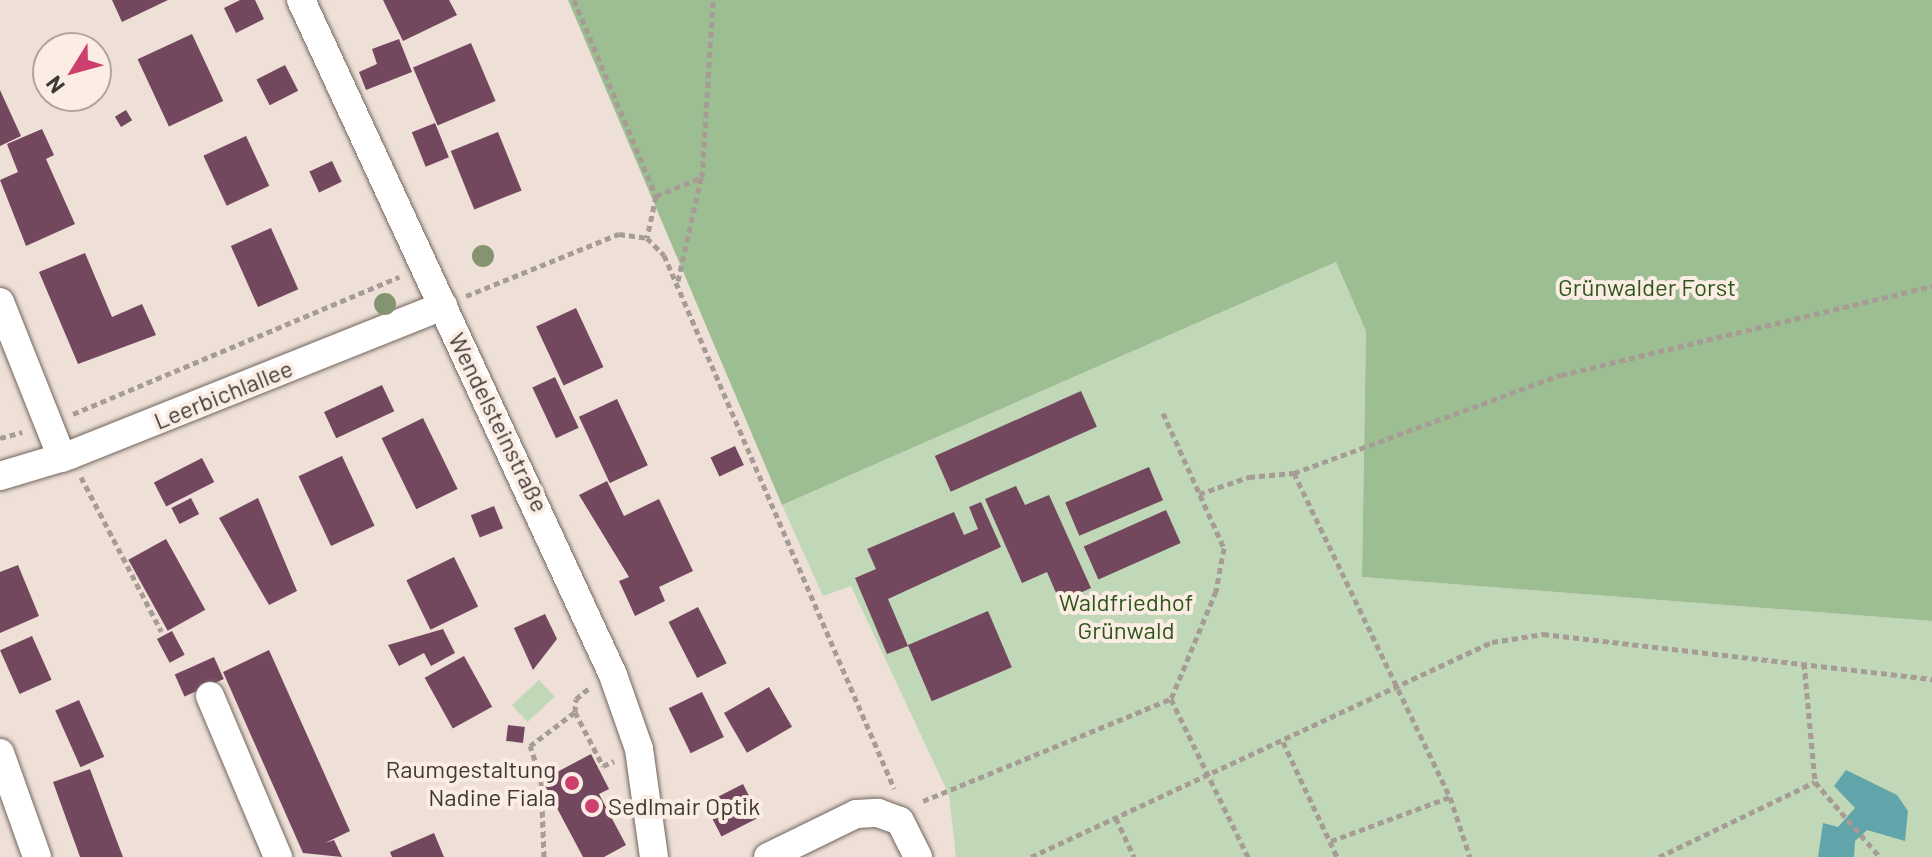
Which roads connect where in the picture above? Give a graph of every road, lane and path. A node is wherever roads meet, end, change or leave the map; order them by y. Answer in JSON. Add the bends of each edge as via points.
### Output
{"nodes":[{"id":1,"x":301,"y":0,"type":"edge"},
{"id":2,"x":574,"y":0,"type":"edge"},
{"id":3,"x":713,"y":0,"type":"edge"},
{"id":4,"x":702,"y":177,"type":"junction"},
{"id":5,"x":656,"y":196,"type":"junction"},
{"id":6,"x":647,"y":238,"type":"junction"},
{"id":7,"x":426,"y":266,"type":"junction"},
{"id":8,"x":678,"y":284,"type":"junction"},
{"id":9,"x":1932,"y":286,"type":"edge"},
{"id":10,"x":0,"y":302,"type":"edge"},
{"id":11,"x":443,"y":306,"type":"junction"},
{"id":12,"x":1163,"y":413,"type":"dead end"},
{"id":13,"x":49,"y":424,"type":"junction"},
{"id":14,"x":0,"y":438,"type":"edge"},
{"id":15,"x":66,"y":456,"type":"junction"},
{"id":16,"x":1294,"y":473,"type":"junction"},
{"id":17,"x":0,"y":476,"type":"edge"},
{"id":18,"x":1199,"y":494,"type":"junction"},
{"id":19,"x":161,"y":631,"type":"dead end"},
{"id":20,"x":1804,"y":663,"type":"junction"},
{"id":21,"x":1932,"y":679,"type":"edge"},
{"id":22,"x":1396,"y":689,"type":"junction"},
{"id":23,"x":210,"y":696,"type":"dead end"},
{"id":24,"x":1171,"y":699,"type":"junction"},
{"id":25,"x":1283,"y":742,"type":"junction"},
{"id":26,"x":639,"y":749,"type":"junction"},
{"id":27,"x":0,"y":753,"type":"edge"},
{"id":28,"x":1207,"y":776,"type":"junction"},
{"id":29,"x":1815,"y":782,"type":"junction"},
{"id":30,"x":1450,"y":797,"type":"junction"},
{"id":31,"x":923,"y":801,"type":"dead end"},
{"id":32,"x":1116,"y":818,"type":"junction"},
{"id":33,"x":900,"y":821,"type":"junction"},
{"id":34,"x":1331,"y":841,"type":"junction"},
{"id":35,"x":1880,"y":856,"type":"edge"},
{"id":36,"x":37,"y":857,"type":"edge"},
{"id":37,"x":278,"y":857,"type":"edge"},
{"id":38,"x":544,"y":857,"type":"edge"},
{"id":39,"x":654,"y":857,"type":"edge"},
{"id":40,"x":768,"y":857,"type":"edge"},
{"id":41,"x":918,"y":857,"type":"edge"},
{"id":42,"x":1031,"y":857,"type":"edge"},
{"id":43,"x":1134,"y":857,"type":"edge"},
{"id":44,"x":1248,"y":857,"type":"edge"},
{"id":45,"x":1337,"y":857,"type":"edge"},
{"id":46,"x":1470,"y":857,"type":"edge"},
{"id":47,"x":1659,"y":857,"type":"edge"}],
"edges":[{"from":1,"to":7,"type":"street","name":"Wendelsteinstraße"},
{"from":2,"to":5,"type":"path"},
{"from":3,"to":4,"type":"path"},
{"from":4,"to":5,"type":"path"},
{"from":4,"to":8,"type":"path"},
{"from":5,"to":6,"type":"path"},
{"from":6,"to":8,"type":"path"},
{"from":6,"to":11,"type":"path","via":[[619,234]]},
{"from":7,"to":11,"type":"street","name":"Wendelsteinstraße"},
{"from":7,"to":13,"type":"path"},
{"from":8,"to":33,"type":"path","via":[[893,786]]},
{"from":9,"to":16,"type":"path","via":[[1561,375]]},
{"from":10,"to":13,"type":"street"},
{"from":11,"to":15,"type":"street","name":"Leerbichlallee"},
{"from":11,"to":26,"type":"street","name":"Wendelsteinstraße","via":[[564,561]]},
{"from":12,"to":18,"type":"path"},
{"from":13,"to":14,"type":"path"},
{"from":13,"to":15,"type":"street"},
{"from":15,"to":17,"type":"street","name":"Leerbichlallee"},
{"from":15,"to":19,"type":"path"},
{"from":16,"to":18,"type":"path","via":[[1249,477]]},
{"from":16,"to":22,"type":"path"},
{"from":18,"to":24,"type":"path","via":[[1224,548],[1212,604]]},
{"from":20,"to":21,"type":"path"},
{"from":20,"to":22,"type":"path","via":[[1543,634],[1492,642]]},
{"from":20,"to":29,"type":"path"},
{"from":22,"to":25,"type":"path"},
{"from":22,"to":30,"type":"path"},
{"from":23,"to":37,"type":"street"},
{"from":24,"to":28,"type":"path"},
{"from":24,"to":31,"type":"path"},
{"from":25,"to":28,"type":"path"},
{"from":25,"to":34,"type":"path"},
{"from":26,"to":38,"type":"path","via":[[603,766],[575,712],[530,746],[541,779]]},
{"from":26,"to":39,"type":"street","name":"Wendelsteinstraße"},
{"from":27,"to":36,"type":"street"},
{"from":28,"to":32,"type":"path"},
{"from":28,"to":44,"type":"path"},
{"from":29,"to":35,"type":"path"},
{"from":29,"to":47,"type":"path"},
{"from":30,"to":34,"type":"path"},
{"from":30,"to":46,"type":"path"},
{"from":32,"to":42,"type":"path"},
{"from":32,"to":43,"type":"path"},
{"from":33,"to":40,"type":"street","via":[[856,814]]},
{"from":33,"to":41,"type":"street"},
{"from":34,"to":45,"type":"path"}]}
